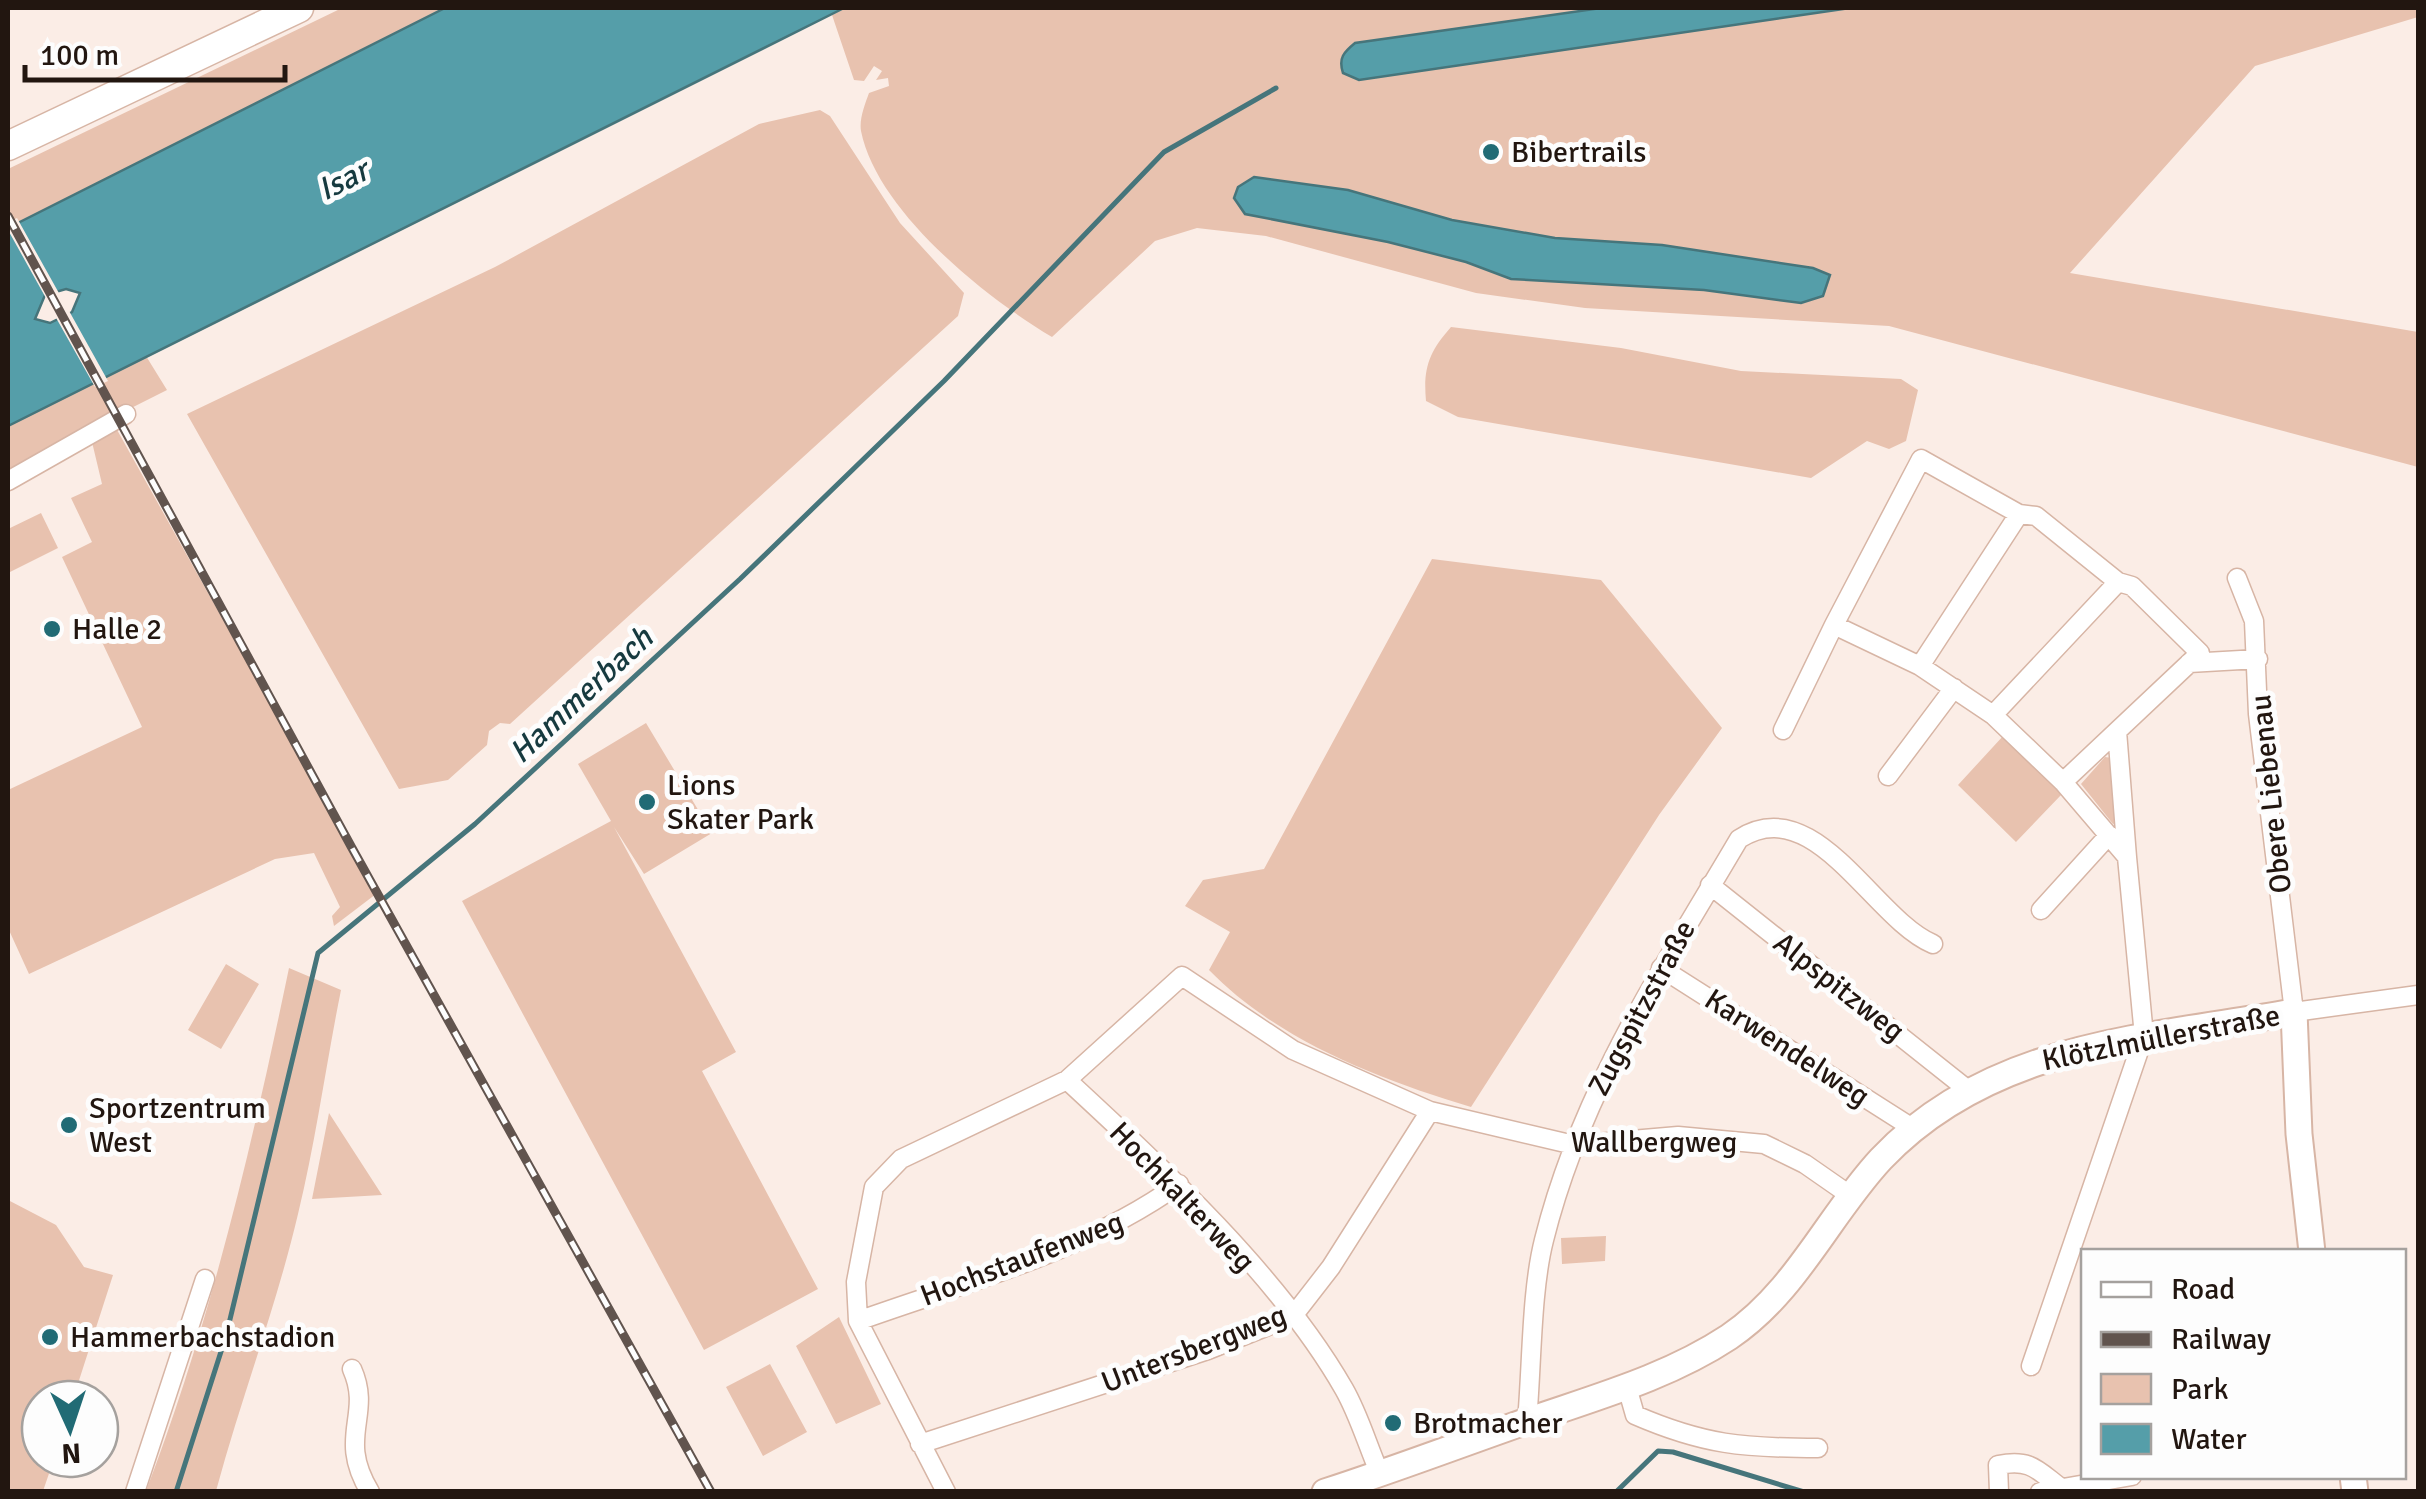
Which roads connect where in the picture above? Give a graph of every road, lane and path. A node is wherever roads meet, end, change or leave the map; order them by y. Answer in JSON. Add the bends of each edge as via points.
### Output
{"nodes":[{"id":1,"x":300,"y":8,"type":"edge"},
{"id":2,"x":8,"y":146,"type":"edge"},
{"id":3,"x":126,"y":414,"type":"dead end"},
{"id":4,"x":8,"y":481,"type":"edge"},
{"id":5,"x":2020,"y":514,"type":"junction"},
{"id":6,"x":2236,"y":578,"type":"dead end"},
{"id":7,"x":2118,"y":582,"type":"junction"},
{"id":8,"x":1834,"y":624,"type":"junction"},
{"id":9,"x":2258,"y":659,"type":"junction"},
{"id":10,"x":2189,"y":664,"type":"junction"},
{"id":11,"x":1920,"y":666,"type":"junction"},
{"id":12,"x":1954,"y":688,"type":"junction"},
{"id":13,"x":1992,"y":715,"type":"junction"},
{"id":14,"x":1783,"y":730,"type":"dead end"},
{"id":15,"x":2117,"y":731,"type":"junction"},
{"id":16,"x":1888,"y":776,"type":"dead end"},
{"id":17,"x":2063,"y":782,"type":"junction"},
{"id":18,"x":2109,"y":836,"type":"junction"},
{"id":19,"x":2127,"y":857,"type":"junction"},
{"id":20,"x":1710,"y":885,"type":"junction"},
{"id":21,"x":2041,"y":910,"type":"dead end"},
{"id":22,"x":1933,"y":944,"type":"dead end"},
{"id":23,"x":1661,"y":968,"type":"junction"},
{"id":24,"x":2418,"y":995,"type":"edge"},
{"id":25,"x":2294,"y":1012,"type":"junction"},
{"id":26,"x":2144,"y":1036,"type":"junction"},
{"id":27,"x":1066,"y":1080,"type":"junction"},
{"id":28,"x":1968,"y":1090,"type":"junction"},
{"id":29,"x":1430,"y":1112,"type":"junction"},
{"id":30,"x":1914,"y":1129,"type":"junction"},
{"id":31,"x":1574,"y":1145,"type":"junction"},
{"id":32,"x":1179,"y":1184,"type":"junction"},
{"id":33,"x":1851,"y":1196,"type":"junction"},
{"id":34,"x":2312,"y":1249,"type":"edge"},
{"id":35,"x":205,"y":1279,"type":"dead end"},
{"id":36,"x":1293,"y":1316,"type":"junction"},
{"id":37,"x":858,"y":1321,"type":"junction"},
{"id":38,"x":2031,"y":1366,"type":"dead end"},
{"id":39,"x":352,"y":1369,"type":"dead end"},
{"id":40,"x":1627,"y":1386,"type":"junction"},
{"id":41,"x":1528,"y":1421,"type":"junction"},
{"id":42,"x":920,"y":1444,"type":"junction"},
{"id":43,"x":1818,"y":1448,"type":"dead end"},
{"id":44,"x":1380,"y":1474,"type":"junction"},
{"id":45,"x":2114,"y":1479,"type":"edge"},
{"id":46,"x":2061,"y":1488,"type":"junction"},
{"id":47,"x":134,"y":1492,"type":"edge"},
{"id":48,"x":370,"y":1492,"type":"edge"},
{"id":49,"x":946,"y":1492,"type":"edge"},
{"id":50,"x":1326,"y":1492,"type":"edge"},
{"id":51,"x":1999,"y":1492,"type":"edge"},
{"id":52,"x":2040,"y":1492,"type":"edge"}],
"edges":[{"from":1,"to":2,"type":"main road"},
{"from":3,"to":4,"type":"street"},
{"from":5,"to":7,"type":"street","via":[[2036,516]]},
{"from":5,"to":8,"type":"street","via":[[1921,459]]},
{"from":5,"to":11,"type":"street"},
{"from":6,"to":9,"type":"street","name":"Obere Liebenau","via":[[2254,621]]},
{"from":7,"to":10,"type":"street","via":[[2132,586],[2200,653]]},
{"from":7,"to":13,"type":"street"},
{"from":8,"to":11,"type":"street"},
{"from":8,"to":14,"type":"street"},
{"from":9,"to":10,"type":"street"},
{"from":9,"to":25,"type":"street","name":"Obere Liebenau","via":[[2258,714]]},
{"from":10,"to":15,"type":"street"},
{"from":11,"to":12,"type":"street"},
{"from":12,"to":13,"type":"street"},
{"from":12,"to":16,"type":"street"},
{"from":13,"to":17,"type":"street"},
{"from":15,"to":17,"type":"street"},
{"from":15,"to":19,"type":"street"},
{"from":17,"to":18,"type":"street"},
{"from":18,"to":19,"type":"street"},
{"from":18,"to":21,"type":"street"},
{"from":19,"to":26,"type":"street"},
{"from":20,"to":22,"type":"street","name":"Zugspitzstraße","via":[[1740,838],[1753,830],[1800,832],[1828,850],[1909,934]]},
{"from":20,"to":23,"type":"street","name":"Zugspitzstraße"},
{"from":20,"to":28,"type":"street","name":"Alpspitzweg"},
{"from":23,"to":30,"type":"street","name":"Karwendelweg"},
{"from":23,"to":31,"type":"street","name":"Zugspitzstraße","via":[[1609,1058]]},
{"from":24,"to":25,"type":"street","name":"Klötzlmüllerstraße"},
{"from":25,"to":26,"type":"street","name":"Klötzlmüllerstraße"},
{"from":25,"to":34,"type":"street"},
{"from":26,"to":28,"type":"street","name":"Klötzlmüllerstraße","via":[[2044,1057]]},
{"from":26,"to":38,"type":"street"},
{"from":27,"to":29,"type":"street","name":"Wallbergweg","via":[[1182,976],[1293,1050]]},
{"from":27,"to":32,"type":"street","name":"Hochkalterweg"},
{"from":27,"to":37,"type":"street","via":[[900,1159],[874,1187],[856,1282]]},
{"from":28,"to":30,"type":"street","name":"Klötzlmüllerstraße"},
{"from":29,"to":31,"type":"street","name":"Wallbergweg"},
{"from":29,"to":36,"type":"street","name":"Untersbergweg"},
{"from":30,"to":33,"type":"street","name":"Klötzlmüllerstraße"},
{"from":31,"to":33,"type":"street","name":"Wallbergweg","via":[[1721,1136],[1764,1144]]},
{"from":31,"to":41,"type":"street","name":"Zugspitzstraße","via":[[1542,1244]]},
{"from":32,"to":36,"type":"street","name":"Hochkalterweg"},
{"from":32,"to":37,"type":"street","name":"Hochstaufenweg","via":[[1094,1236]]},
{"from":33,"to":40,"type":"street","name":"Klötzlmüllerstraße","via":[[1790,1279],[1732,1335]]},
{"from":35,"to":47,"type":"street"},
{"from":36,"to":42,"type":"street","name":"Untersbergweg"},
{"from":36,"to":44,"type":"street","name":"Hochkalterweg","via":[[1345,1390]]},
{"from":37,"to":42,"type":"street"},
{"from":39,"to":48,"type":"street","via":[[358,1404],[352,1450]]},
{"from":40,"to":41,"type":"street","name":"Klötzlmüllerstraße"},
{"from":40,"to":43,"type":"street","via":[[1636,1415],[1686,1436],[1740,1448]]},
{"from":41,"to":44,"type":"street","name":"Klötzlmüllerstraße"},
{"from":42,"to":49,"type":"street"},
{"from":44,"to":50,"type":"street","name":"Klötzlmüllerstraße"},
{"from":45,"to":46,"type":"street"},
{"from":46,"to":51,"type":"street","via":[[2027,1462],[2014,1462],[1998,1465]]},
{"from":46,"to":52,"type":"street"}]}
